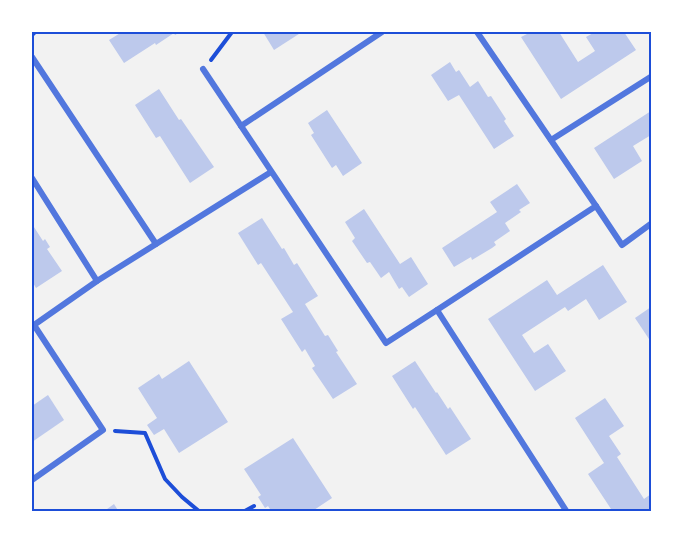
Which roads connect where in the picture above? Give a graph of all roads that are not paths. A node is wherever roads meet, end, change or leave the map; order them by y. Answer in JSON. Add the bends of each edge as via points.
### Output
{"nodes":[{"id":1,"x":382,"y":32,"type":"edge"},
{"id":2,"x":477,"y":32,"type":"edge"},
{"id":3,"x":32,"y":57,"type":"edge"},
{"id":4,"x":203,"y":69,"type":"road end"},
{"id":5,"x":651,"y":76,"type":"edge"},
{"id":6,"x":241,"y":126,"type":"junction"},
{"id":7,"x":551,"y":140,"type":"junction"},
{"id":8,"x":271,"y":172,"type":"junction"},
{"id":9,"x":32,"y":178,"type":"edge"},
{"id":10,"x":596,"y":206,"type":"junction"},
{"id":11,"x":651,"y":223,"type":"edge"},
{"id":12,"x":156,"y":244,"type":"junction"},
{"id":13,"x":97,"y":281,"type":"junction"},
{"id":14,"x":437,"y":310,"type":"junction"},
{"id":15,"x":33,"y":326,"type":"edge"},
{"id":16,"x":32,"y":480,"type":"edge"},
{"id":17,"x":567,"y":512,"type":"edge"}],
"edges":[{"from":1,"to":6,"type":"street"},
{"from":2,"to":7,"type":"street"},
{"from":3,"to":12,"type":"street"},
{"from":4,"to":6,"type":"street"},
{"from":5,"to":7,"type":"street"},
{"from":6,"to":8,"type":"street"},
{"from":7,"to":10,"type":"street"},
{"from":8,"to":12,"type":"street"},
{"from":8,"to":14,"type":"street","via":[[386,343]]},
{"from":9,"to":13,"type":"street"},
{"from":10,"to":11,"type":"street","via":[[622,245]]},
{"from":10,"to":14,"type":"street"},
{"from":12,"to":13,"type":"street"},
{"from":13,"to":15,"type":"street"},
{"from":14,"to":17,"type":"street"},
{"from":15,"to":16,"type":"street","via":[[103,430]]}]}
